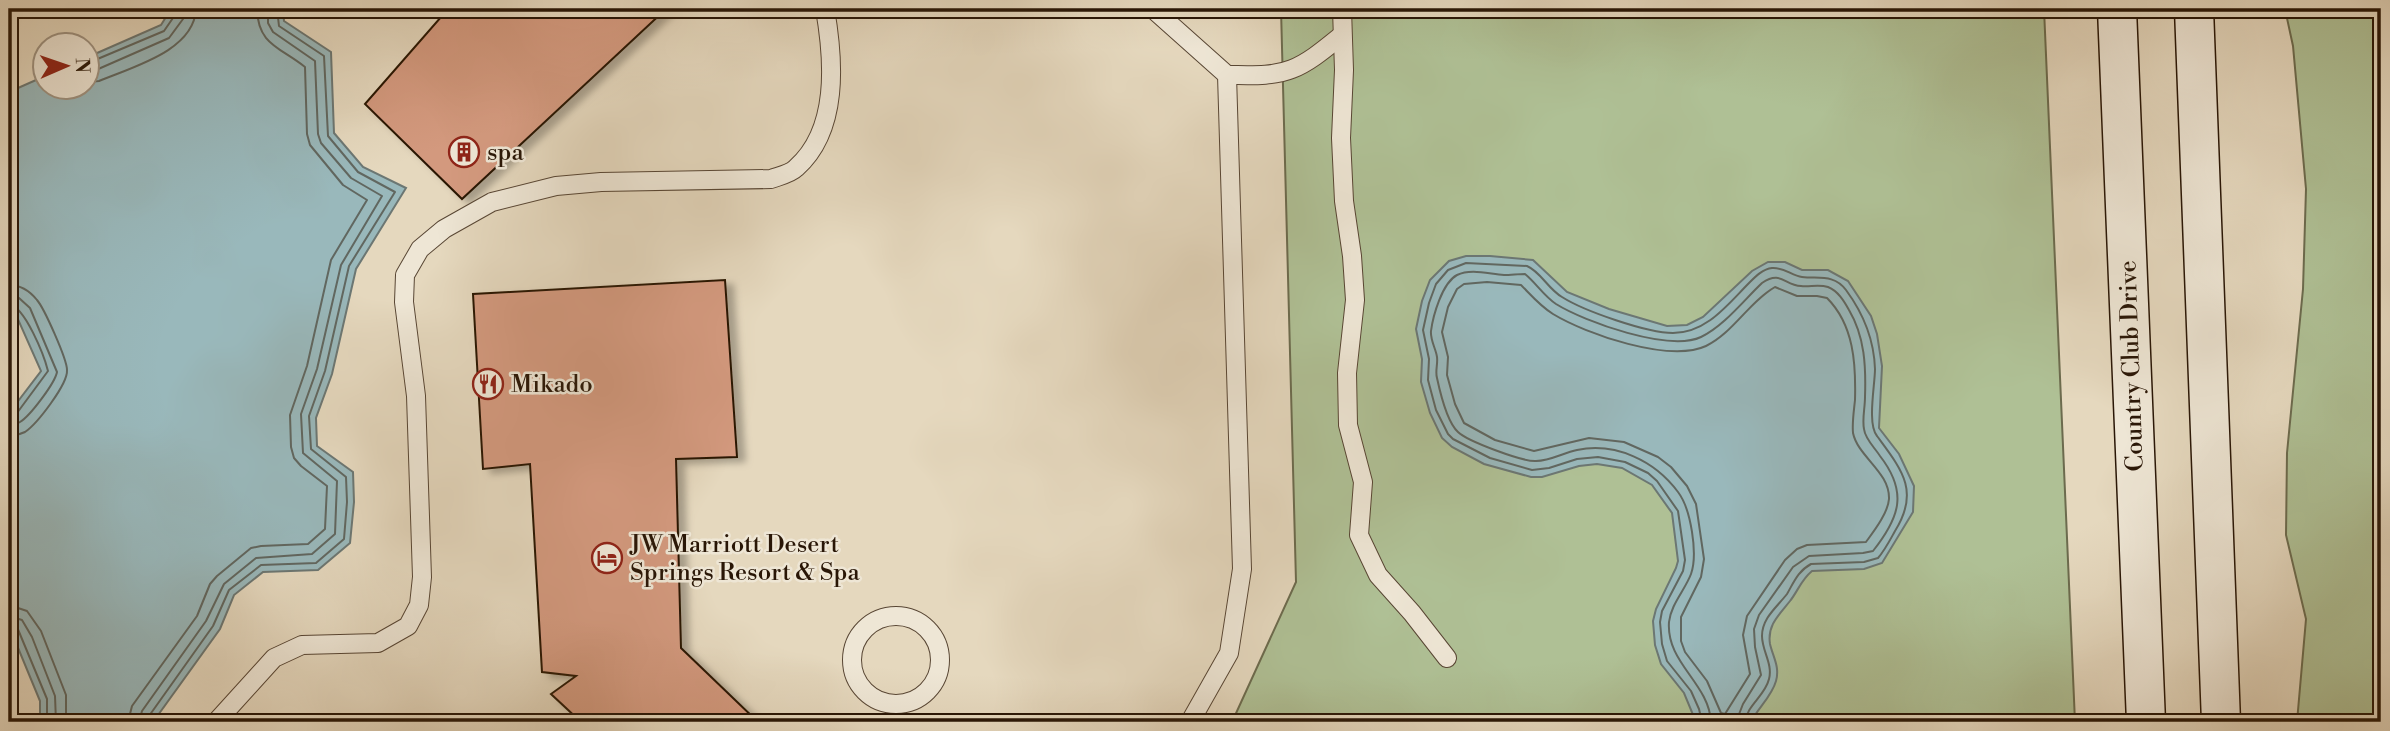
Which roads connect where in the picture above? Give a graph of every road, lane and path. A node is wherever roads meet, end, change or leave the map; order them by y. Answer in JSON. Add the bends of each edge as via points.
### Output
{"nodes":[{"id":1,"x":825,"y":9,"type":"edge"},
{"id":2,"x":1153,"y":9,"type":"edge"},
{"id":3,"x":1342,"y":9,"type":"edge"},
{"id":4,"x":2117,"y":9,"type":"edge"},
{"id":5,"x":2194,"y":9,"type":"edge"},
{"id":6,"x":1342,"y":35,"type":"junction"},
{"id":7,"x":1227,"y":75,"type":"junction"},
{"id":8,"x":1447,"y":658,"type":"dead end"},
{"id":9,"x":898,"y":705,"type":"joint"},
{"id":10,"x":216,"y":722,"type":"edge"},
{"id":11,"x":1190,"y":722,"type":"edge"},
{"id":12,"x":2146,"y":722,"type":"edge"},
{"id":13,"x":2221,"y":722,"type":"edge"}],
"edges":[{"from":1,"to":10,"type":"lane","via":[[831,69],[829,107],[816,146],[794,170],[771,178],[556,186],[492,202],[444,229],[420,249],[405,275],[404,302],[419,455],[419,605],[408,626],[378,643],[302,645],[274,658]]},
{"from":2,"to":7,"type":"lane"},
{"from":3,"to":6,"type":"lane"},
{"from":4,"to":12,"type":"main road","name":"Country Club Drive"},
{"from":5,"to":13,"type":"main road"},
{"from":6,"to":7,"type":"lane","via":[[1292,69]]},
{"from":6,"to":8,"type":"lane","via":[[1344,201],[1355,300],[1347,373],[1348,425],[1363,482],[1359,535],[1378,575]]},
{"from":7,"to":11,"type":"lane","via":[[1242,569],[1229,653]]},
{"from":9,"to":9,"type":"lane","via":[[926,693],[934,683],[940,657],[937,644],[920,622],[893,615],[865,627],[851,654],[858,684],[882,702]]}]}
